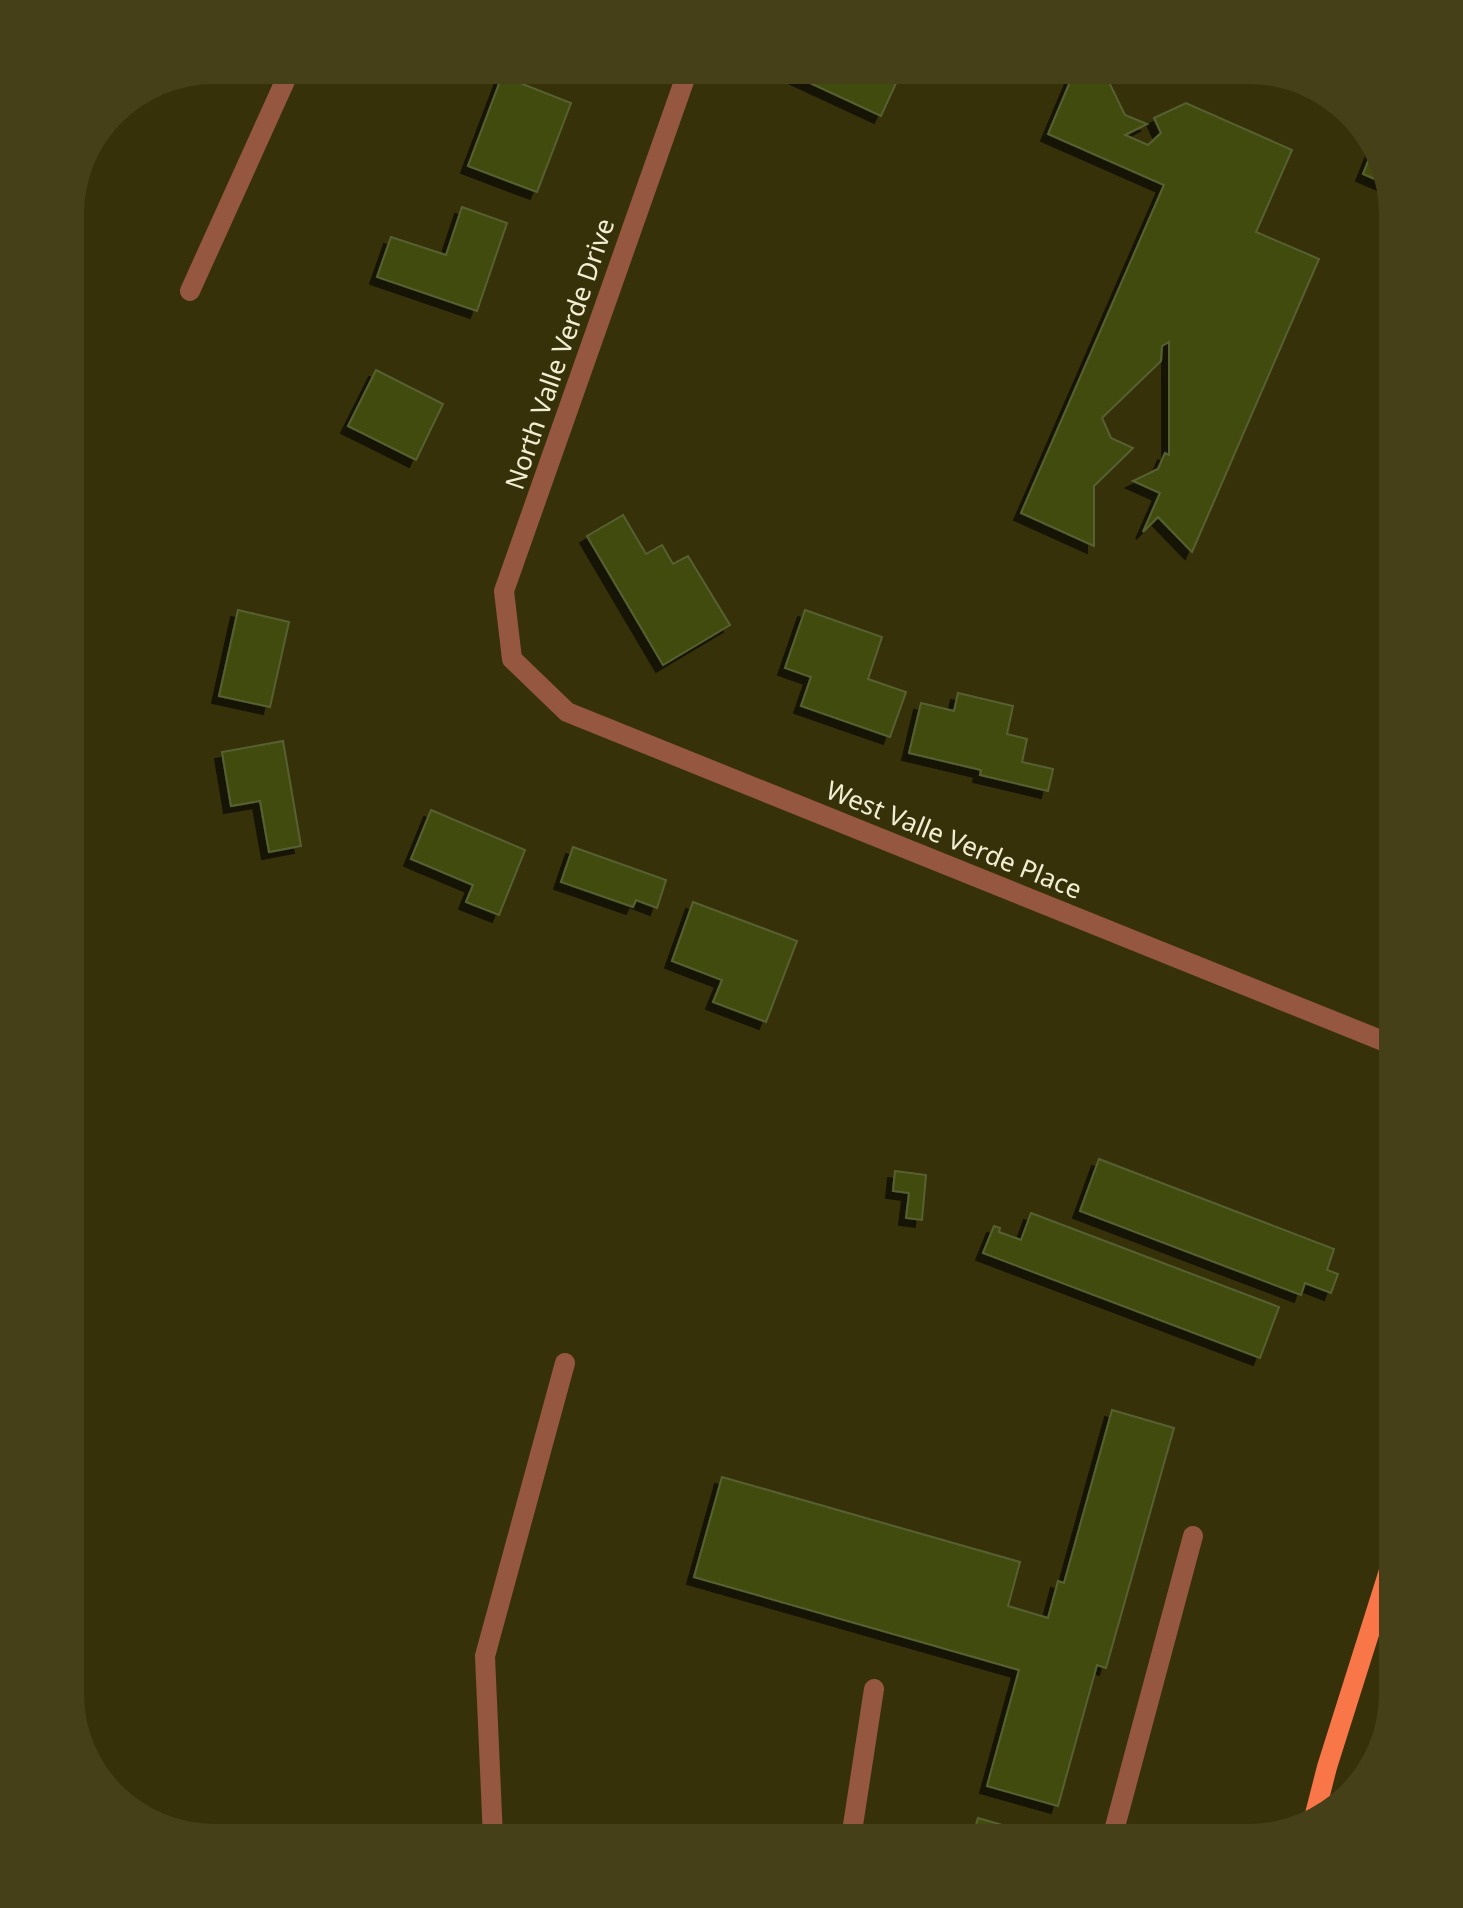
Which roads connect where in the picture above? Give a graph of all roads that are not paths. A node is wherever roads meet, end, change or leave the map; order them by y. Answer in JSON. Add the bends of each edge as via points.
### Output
{"nodes":[{"id":1,"x":284,"y":84,"type":"edge"},
{"id":2,"x":683,"y":84,"type":"edge"},
{"id":3,"x":190,"y":291,"type":"dead end"},
{"id":4,"x":512,"y":659,"type":"joint"},
{"id":5,"x":1379,"y":1039,"type":"edge"},
{"id":6,"x":565,"y":1363,"type":"dead end"},
{"id":7,"x":1193,"y":1536,"type":"dead end"},
{"id":8,"x":1379,"y":1602,"type":"edge"},
{"id":9,"x":874,"y":1689,"type":"dead end"},
{"id":10,"x":1318,"y":1804,"type":"edge"},
{"id":11,"x":492,"y":1824,"type":"edge"},
{"id":12,"x":853,"y":1824,"type":"edge"},
{"id":13,"x":1116,"y":1824,"type":"edge"}],
"edges":[{"from":1,"to":3,"type":"street"},
{"from":2,"to":4,"type":"street","name":"North Valle Verde Drive","via":[[504,591]]},
{"from":4,"to":5,"type":"street","name":"West Valle Verde Place","via":[[567,712]]},
{"from":6,"to":11,"type":"street","via":[[485,1656]]},
{"from":7,"to":13,"type":"street"},
{"from":8,"to":10,"type":"main road"},
{"from":9,"to":12,"type":"street"}]}
